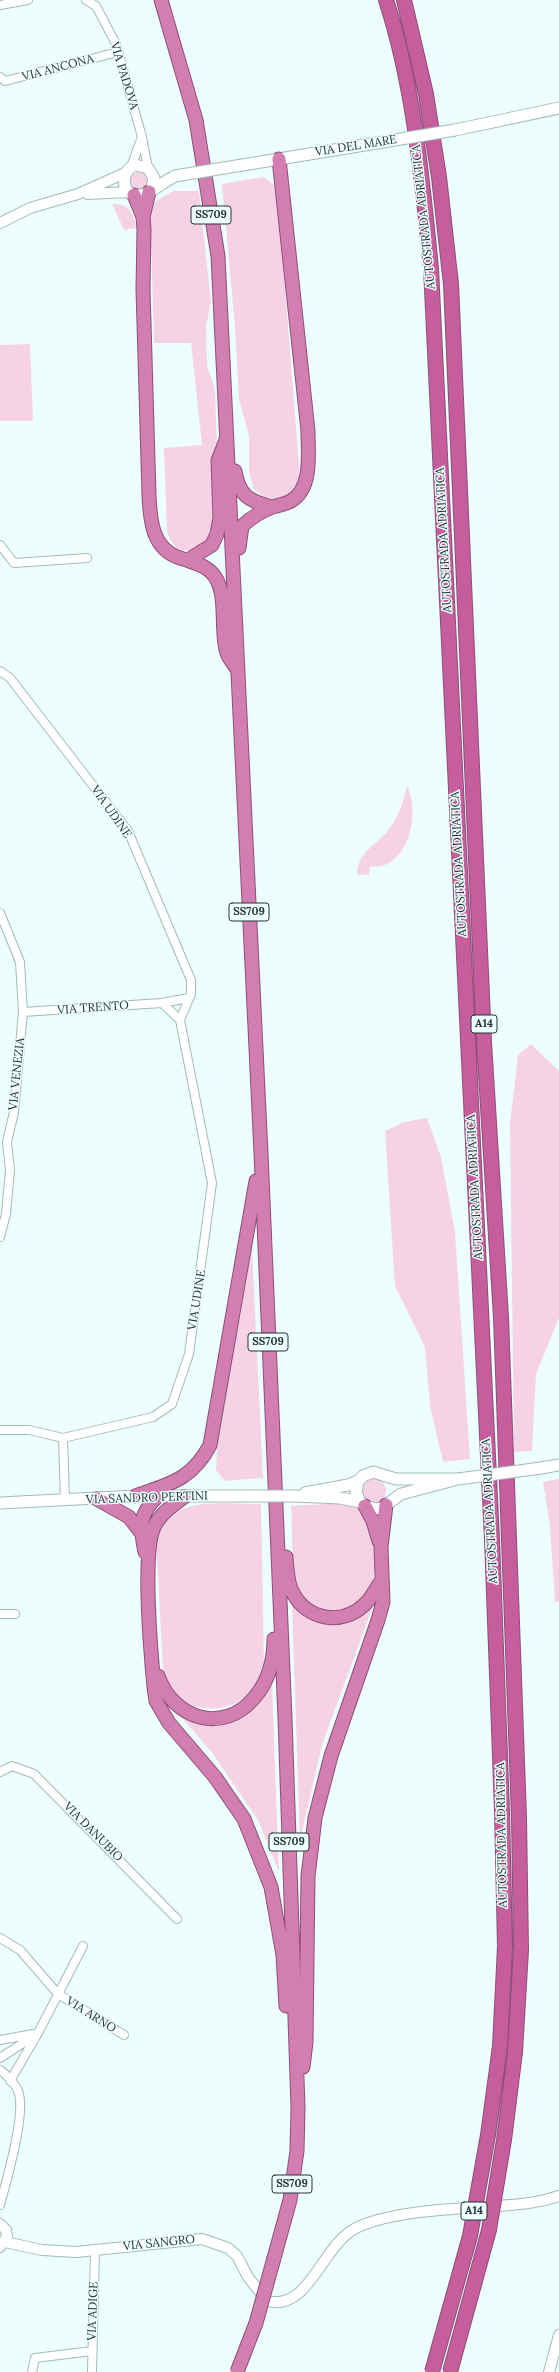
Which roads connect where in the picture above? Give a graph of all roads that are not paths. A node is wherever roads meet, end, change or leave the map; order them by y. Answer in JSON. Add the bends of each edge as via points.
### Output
{"nodes":[{"id":1,"x":28,"y":0,"type":"edge"},
{"id":2,"x":86,"y":0,"type":"edge"},
{"id":3,"x":161,"y":0,"type":"edge"},
{"id":4,"x":386,"y":0,"type":"edge"},
{"id":5,"x":404,"y":0,"type":"edge"},
{"id":6,"x":0,"y":5,"type":"edge"},
{"id":7,"x":118,"y":52,"type":"junction"},
{"id":8,"x":0,"y":77,"type":"edge"},
{"id":9,"x":559,"y":108,"type":"edge"},
{"id":10,"x":142,"y":136,"type":"junction"},
{"id":11,"x":279,"y":159,"type":"junction"},
{"id":12,"x":150,"y":169,"type":"junction"},
{"id":13,"x":128,"y":170,"type":"junction"},
{"id":14,"x":175,"y":176,"type":"junction"},
{"id":15,"x":151,"y":190,"type":"junction"},
{"id":16,"x":131,"y":193,"type":"junction"},
{"id":17,"x":78,"y":194,"type":"junction"},
{"id":18,"x":143,"y":217,"type":"junction"},
{"id":19,"x":0,"y":223,"type":"edge"},
{"id":20,"x":228,"y":436,"type":"junction"},
{"id":21,"x":272,"y":507,"type":"junction"},
{"id":22,"x":0,"y":545,"type":"edge"},
{"id":23,"x":87,"y":558,"type":"dead end"},
{"id":24,"x":188,"y":560,"type":"junction"},
{"id":25,"x":234,"y":595,"type":"junction"},
{"id":26,"x":0,"y":671,"type":"edge"},
{"id":27,"x":238,"y":671,"type":"junction"},
{"id":28,"x":0,"y":913,"type":"edge"},
{"id":29,"x":189,"y":998,"type":"junction"},
{"id":30,"x":162,"y":1003,"type":"junction"},
{"id":31,"x":23,"y":1012,"type":"junction"},
{"id":32,"x":180,"y":1020,"type":"junction"},
{"id":33,"x":3,"y":1145,"type":"edge"},
{"id":34,"x":261,"y":1153,"type":"junction"},
{"id":35,"x":0,"y":1237,"type":"edge"},
{"id":36,"x":0,"y":1430,"type":"edge"},
{"id":37,"x":63,"y":1438,"type":"junction"},
{"id":38,"x":559,"y":1465,"type":"edge"},
{"id":39,"x":385,"y":1475,"type":"junction"},
{"id":40,"x":456,"y":1480,"type":"junction"},
{"id":41,"x":358,"y":1481,"type":"junction"},
{"id":42,"x":135,"y":1496,"type":"junction"},
{"id":43,"x":158,"y":1496,"type":"junction"},
{"id":44,"x":294,"y":1496,"type":"junction"},
{"id":45,"x":184,"y":1497,"type":"junction"},
{"id":46,"x":97,"y":1499,"type":"junction"},
{"id":47,"x":65,"y":1500,"type":"junction"},
{"id":48,"x":0,"y":1503,"type":"edge"},
{"id":49,"x":388,"y":1503,"type":"junction"},
{"id":50,"x":362,"y":1504,"type":"junction"},
{"id":51,"x":277,"y":1532,"type":"junction"},
{"id":52,"x":142,"y":1534,"type":"junction"},
{"id":53,"x":381,"y":1547,"type":"junction"},
{"id":54,"x":148,"y":1568,"type":"junction"},
{"id":55,"x":279,"y":1576,"type":"junction"},
{"id":56,"x":382,"y":1580,"type":"junction"},
{"id":57,"x":0,"y":1614,"type":"edge"},
{"id":58,"x":15,"y":1614,"type":"dead end"},
{"id":59,"x":151,"y":1658,"type":"junction"},
{"id":60,"x":0,"y":1772,"type":"edge"},
{"id":61,"x":177,"y":1919,"type":"dead end"},
{"id":62,"x":0,"y":1938,"type":"edge"},
{"id":63,"x":83,"y":1946,"type":"dead end"},
{"id":64,"x":58,"y":1994,"type":"junction"},
{"id":65,"x":38,"y":2034,"type":"junction"},
{"id":66,"x":124,"y":2035,"type":"dead end"},
{"id":67,"x":0,"y":2040,"type":"edge"},
{"id":68,"x":0,"y":2058,"type":"edge"},
{"id":69,"x":0,"y":2070,"type":"edge"},
{"id":70,"x":10,"y":2081,"type":"junction"},
{"id":71,"x":298,"y":2108,"type":"junction"},
{"id":72,"x":559,"y":2196,"type":"edge"},
{"id":73,"x":0,"y":2204,"type":"edge"},
{"id":74,"x":0,"y":2224,"type":"edge"},
{"id":75,"x":2,"y":2245,"type":"edge"},
{"id":76,"x":95,"y":2250,"type":"junction"},
{"id":77,"x":559,"y":2335,"type":"edge"},
{"id":78,"x":92,"y":2351,"type":"junction"},
{"id":79,"x":32,"y":2372,"type":"edge"},
{"id":80,"x":92,"y":2372,"type":"edge"},
{"id":81,"x":237,"y":2372,"type":"edge"},
{"id":82,"x":432,"y":2372,"type":"edge"},
{"id":83,"x":450,"y":2372,"type":"edge"},
{"id":84,"x":549,"y":2372,"type":"edge"}],
"edges":[{"from":1,"to":6,"type":"street"},
{"from":2,"to":7,"type":"street","name":"VIA PADOVA","via":[[96,6]]},
{"from":3,"to":20,"type":"highway","number":"SS709","via":[[196,120],[218,256]]},
{"from":4,"to":82,"type":"highway","name":"AUTOSTRADA ADRIATICA","number":"A14","bridge":true,"via":[[409,92],[431,268],[492,1539],[502,1811],[504,1931],[500,2046],[488,2136],[470,2236]]},
{"from":5,"to":83,"type":"highway","name":"AUTOSTRADA ADRIATICA","number":"A14","bridge":true,"via":[[426,94],[439,177],[451,284],[483,1018],[501,1325],[519,1818],[521,1950],[515,2052],[504,2140],[488,2230]]},
{"from":7,"to":8,"type":"street","name":"VIA ANCONA","via":[[5,81]]},
{"from":7,"to":10,"type":"street","name":"VIA PADOVA"},
{"from":9,"to":11,"type":"main road","name":"VIA DEL MARE","bridge":true,"via":[[455,130]]},
{"from":10,"to":12,"type":"street"},
{"from":10,"to":13,"type":"street"},
{"from":11,"to":14,"type":"main road","name":"VIA DEL MARE","bridge":true},
{"from":11,"to":21,"type":"highway","via":[[306,416],[307,468],[304,489],[291,501]]},
{"from":12,"to":13,"type":"main road","name":"VIA DEL MARE","via":[[140,164]]},
{"from":12,"to":14,"type":"main road","name":"VIA DEL MARE"},
{"from":12,"to":15,"type":"main road","via":[[154,178]]},
{"from":13,"to":16,"type":"main road","via":[[123,181]]},
{"from":13,"to":17,"type":"street","name":"VIA DEL MARE"},
{"from":14,"to":15,"type":"main road","name":"VIA DEL MARE"},
{"from":15,"to":16,"type":"main road","name":"VIA DEL MARE","via":[[142,195]]},
{"from":15,"to":18,"type":"highway"},
{"from":16,"to":17,"type":"street","name":"VIA DEL MARE"},
{"from":16,"to":18,"type":"highway"},
{"from":17,"to":19,"type":"street","name":"VIA DEL MARE","via":[[30,208]]},
{"from":18,"to":24,"type":"highway","via":[[150,513],[158,542],[167,552]]},
{"from":20,"to":21,"type":"highway","via":[[236,481],[243,495],[256,503]]},
{"from":20,"to":24,"type":"highway","via":[[218,461],[220,518],[217,534],[212,545]]},
{"from":20,"to":25,"type":"highway","number":"SS709"},
{"from":21,"to":25,"type":"highway","via":[[252,517],[242,526],[239,543],[241,576]]},
{"from":22,"to":23,"type":"street","via":[[14,563]]},
{"from":24,"to":27,"type":"highway","via":[[211,572],[218,583],[227,653]]},
{"from":25,"to":27,"type":"highway","number":"SS709"},
{"from":26,"to":29,"type":"street","name":"VIA UDINE","via":[[10,678],[128,831],[191,980]]},
{"from":27,"to":34,"type":"highway","number":"SS709"},
{"from":28,"to":31,"type":"street","name":"VIA VENEZIA","via":[[20,962]]},
{"from":29,"to":30,"type":"street"},
{"from":29,"to":32,"type":"street","name":"VIA UDINE"},
{"from":30,"to":31,"type":"street","name":"VIA TRENTO"},
{"from":30,"to":32,"type":"street"},
{"from":31,"to":33,"type":"street","name":"VIA VENEZIA","via":[[14,1112]]},
{"from":32,"to":37,"type":"street","name":"VIA UDINE","via":[[212,1183],[188,1354],[172,1404],[153,1417]]},
{"from":33,"to":35,"type":"street","name":"VIA VENEZIA","via":[[10,1170],[6,1214]]},
{"from":34,"to":42,"type":"highway","via":[[210,1445],[201,1462],[187,1475]]},
{"from":34,"to":51,"type":"highway","number":"SS709"},
{"from":36,"to":37,"type":"street","via":[[28,1430]]},
{"from":37,"to":47,"type":"street"},
{"from":38,"to":40,"type":"main road","name":"VIA SANDRO PERTINI","bridge":true},
{"from":39,"to":40,"type":"main road","name":"VIA SANDRO PERTINI","via":[[396,1479]]},
{"from":39,"to":41,"type":"main road","name":"VIA SANDRO PERTINI","via":[[368,1473]]},
{"from":39,"to":49,"type":"main road","via":[[393,1489]]},
{"from":40,"to":49,"type":"main road","name":"VIA SANDRO PERTINI","via":[[401,1494]]},
{"from":41,"to":44,"type":"main road","name":"VIA SANDRO PERTINI"},
{"from":41,"to":50,"type":"main road","via":[[356,1492]]},
{"from":42,"to":43,"type":"main road","name":"VIA SANDRO PERTINI"},
{"from":42,"to":46,"type":"main road","name":"VIA SANDRO PERTINI"},
{"from":43,"to":45,"type":"main road","name":"VIA SANDRO PERTINI"},
{"from":43,"to":52,"type":"highway","via":[[147,1506],[143,1514]]},
{"from":44,"to":45,"type":"main road","name":"VIA SANDRO PERTINI","bridge":true},
{"from":44,"to":50,"type":"main road","name":"VIA SANDRO PERTINI","via":[[340,1498]]},
{"from":45,"to":54,"type":"highway","via":[[161,1516],[154,1526]]},
{"from":46,"to":47,"type":"main road","name":"VIA SANDRO PERTINI"},
{"from":46,"to":52,"type":"highway","via":[[129,1517]]},
{"from":47,"to":48,"type":"main road","name":"VIA SANDRO PERTINI"},
{"from":49,"to":50,"type":"main road","name":"VIA SANDRO PERTINI","via":[[376,1509]]},
{"from":49,"to":53,"type":"highway"},
{"from":50,"to":53,"type":"highway","via":[[373,1521]]},
{"from":51,"to":55,"type":"highway","number":"SS709"},
{"from":51,"to":56,"type":"highway","via":[[285,1545],[288,1581],[292,1593],[306,1610],[320,1616],[339,1617],[356,1611],[369,1600]]},
{"from":52,"to":54,"type":"highway"},
{"from":53,"to":56,"type":"highway"},
{"from":54,"to":59,"type":"highway"},
{"from":55,"to":59,"type":"highway","via":[[273,1599],[274,1654],[262,1688],[242,1709],[227,1716],[209,1719],[195,1716],[177,1707],[163,1691]]},
{"from":55,"to":71,"type":"highway","number":"SS709"},
{"from":56,"to":71,"type":"highway","via":[[383,1602],[378,1620],[331,1756],[315,1818],[308,1876],[306,2042]]},
{"from":57,"to":58,"type":"street"},
{"from":59,"to":71,"type":"highway","via":[[156,1701],[169,1723],[215,1776],[244,1819],[270,1887],[283,1955],[292,2093]]},
{"from":60,"to":61,"type":"street","name":"VIA DANUBIO","via":[[12,1766],[34,1774]]},
{"from":62,"to":64,"type":"street","name":"VIA ARNO","via":[[20,1950]]},
{"from":63,"to":64,"type":"street","name":"VIA ARNO"},
{"from":64,"to":65,"type":"street","name":"VIA ARNO"},
{"from":64,"to":66,"type":"street","name":"VIA ARNO"},
{"from":65,"to":67,"type":"street"},
{"from":65,"to":68,"type":"street"},
{"from":65,"to":70,"type":"street","name":"VIA ARNO"},
{"from":69,"to":70,"type":"street"},
{"from":70,"to":73,"type":"street","via":[[18,2091],[20,2108],[12,2157]]},
{"from":71,"to":81,"type":"highway","number":"SS709","bridge":true,"via":[[297,2151],[290,2200],[256,2323]]},
{"from":72,"to":76,"type":"street","name":"VIA SANGRO","via":[[525,2205],[422,2213],[371,2222],[344,2235],[303,2290],[290,2301],[282,2303],[267,2301],[251,2282],[237,2256],[228,2248],[202,2239]]},
{"from":74,"to":75,"type":"street","name":"VIA SANGRO","via":[[7,2233]]},
{"from":75,"to":76,"type":"street","name":"VIA SANGRO","via":[[76,2252]]},
{"from":76,"to":78,"type":"street","name":"VIA ADIGE"},
{"from":77,"to":84,"type":"street"},
{"from":78,"to":79,"type":"street","via":[[35,2358]]},
{"from":78,"to":80,"type":"street","name":"VIA ADIGE"}]}
